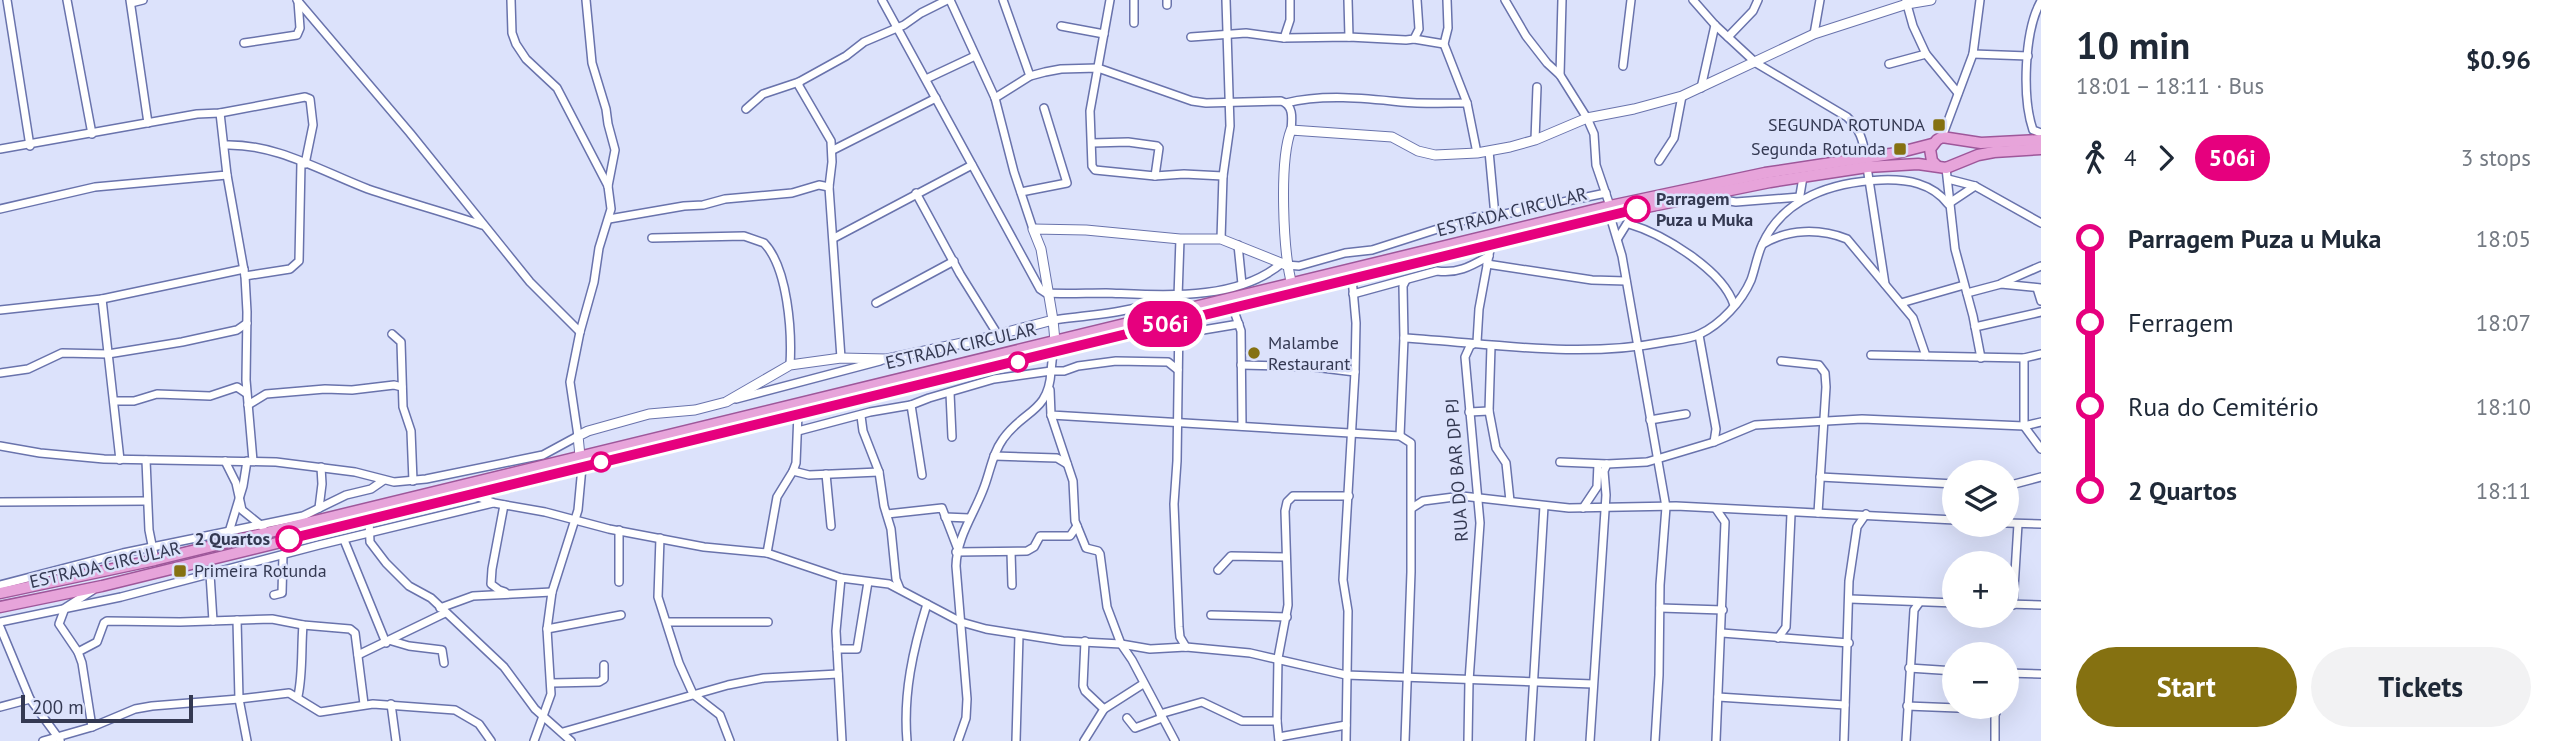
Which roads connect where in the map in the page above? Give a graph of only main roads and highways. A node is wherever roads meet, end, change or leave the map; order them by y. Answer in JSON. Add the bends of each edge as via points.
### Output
{"nodes":[{"id":1,"x":1943,"y":140,"type":"junction"},
{"id":2,"x":2041,"y":140,"type":"edge"},
{"id":3,"x":2041,"y":149,"type":"edge"},
{"id":4,"x":1867,"y":162,"type":"junction"},
{"id":5,"x":1947,"y":169,"type":"junction"},
{"id":6,"x":1610,"y":211,"type":"junction"},
{"id":7,"x":1182,"y":315,"type":"junction"},
{"id":8,"x":1054,"y":347,"type":"junction"},
{"id":9,"x":581,"y":461,"type":"junction"},
{"id":10,"x":0,"y":593,"type":"edge"},
{"id":11,"x":0,"y":607,"type":"edge"}],
"edges":[{"from":1,"to":2,"type":"main road","name":"ESTRADA CIRCULAR"},
{"from":1,"to":4,"type":"main road","name":"ESTRADA CIRCULAR"},
{"from":1,"to":5,"type":"main road","via":[[1930,155]]},
{"from":1,"to":5,"type":"main road","via":[[1960,149]]},
{"from":3,"to":5,"type":"main road","name":"ESTRADA CIRCULAR","via":[[1994,152]]},
{"from":4,"to":5,"type":"main road","name":"ESTRADA CIRCULAR"},
{"from":4,"to":6,"type":"main road","name":"ESTRADA CIRCULAR"},
{"from":4,"to":6,"type":"main road","name":"ESTRADA CIRCULAR","via":[[1765,173]]},
{"from":6,"to":7,"type":"main road","name":"ESTRADA CIRCULAR"},
{"from":6,"to":7,"type":"main road","name":"ESTRADA CIRCULAR","via":[[1489,255],[1352,278],[1233,308]]},
{"from":7,"to":8,"type":"main road","name":"ESTRADA CIRCULAR"},
{"from":8,"to":9,"type":"main road","name":"ESTRADA CIRCULAR","via":[[798,413]]},
{"from":8,"to":9,"type":"main road","name":"ESTRADA CIRCULAR","via":[[730,419]]},
{"from":9,"to":10,"type":"main road","name":"ESTRADA CIRCULAR","via":[[265,529],[155,560]]},
{"from":9,"to":11,"type":"main road","name":"ESTRADA CIRCULAR","via":[[472,495]]}]}
